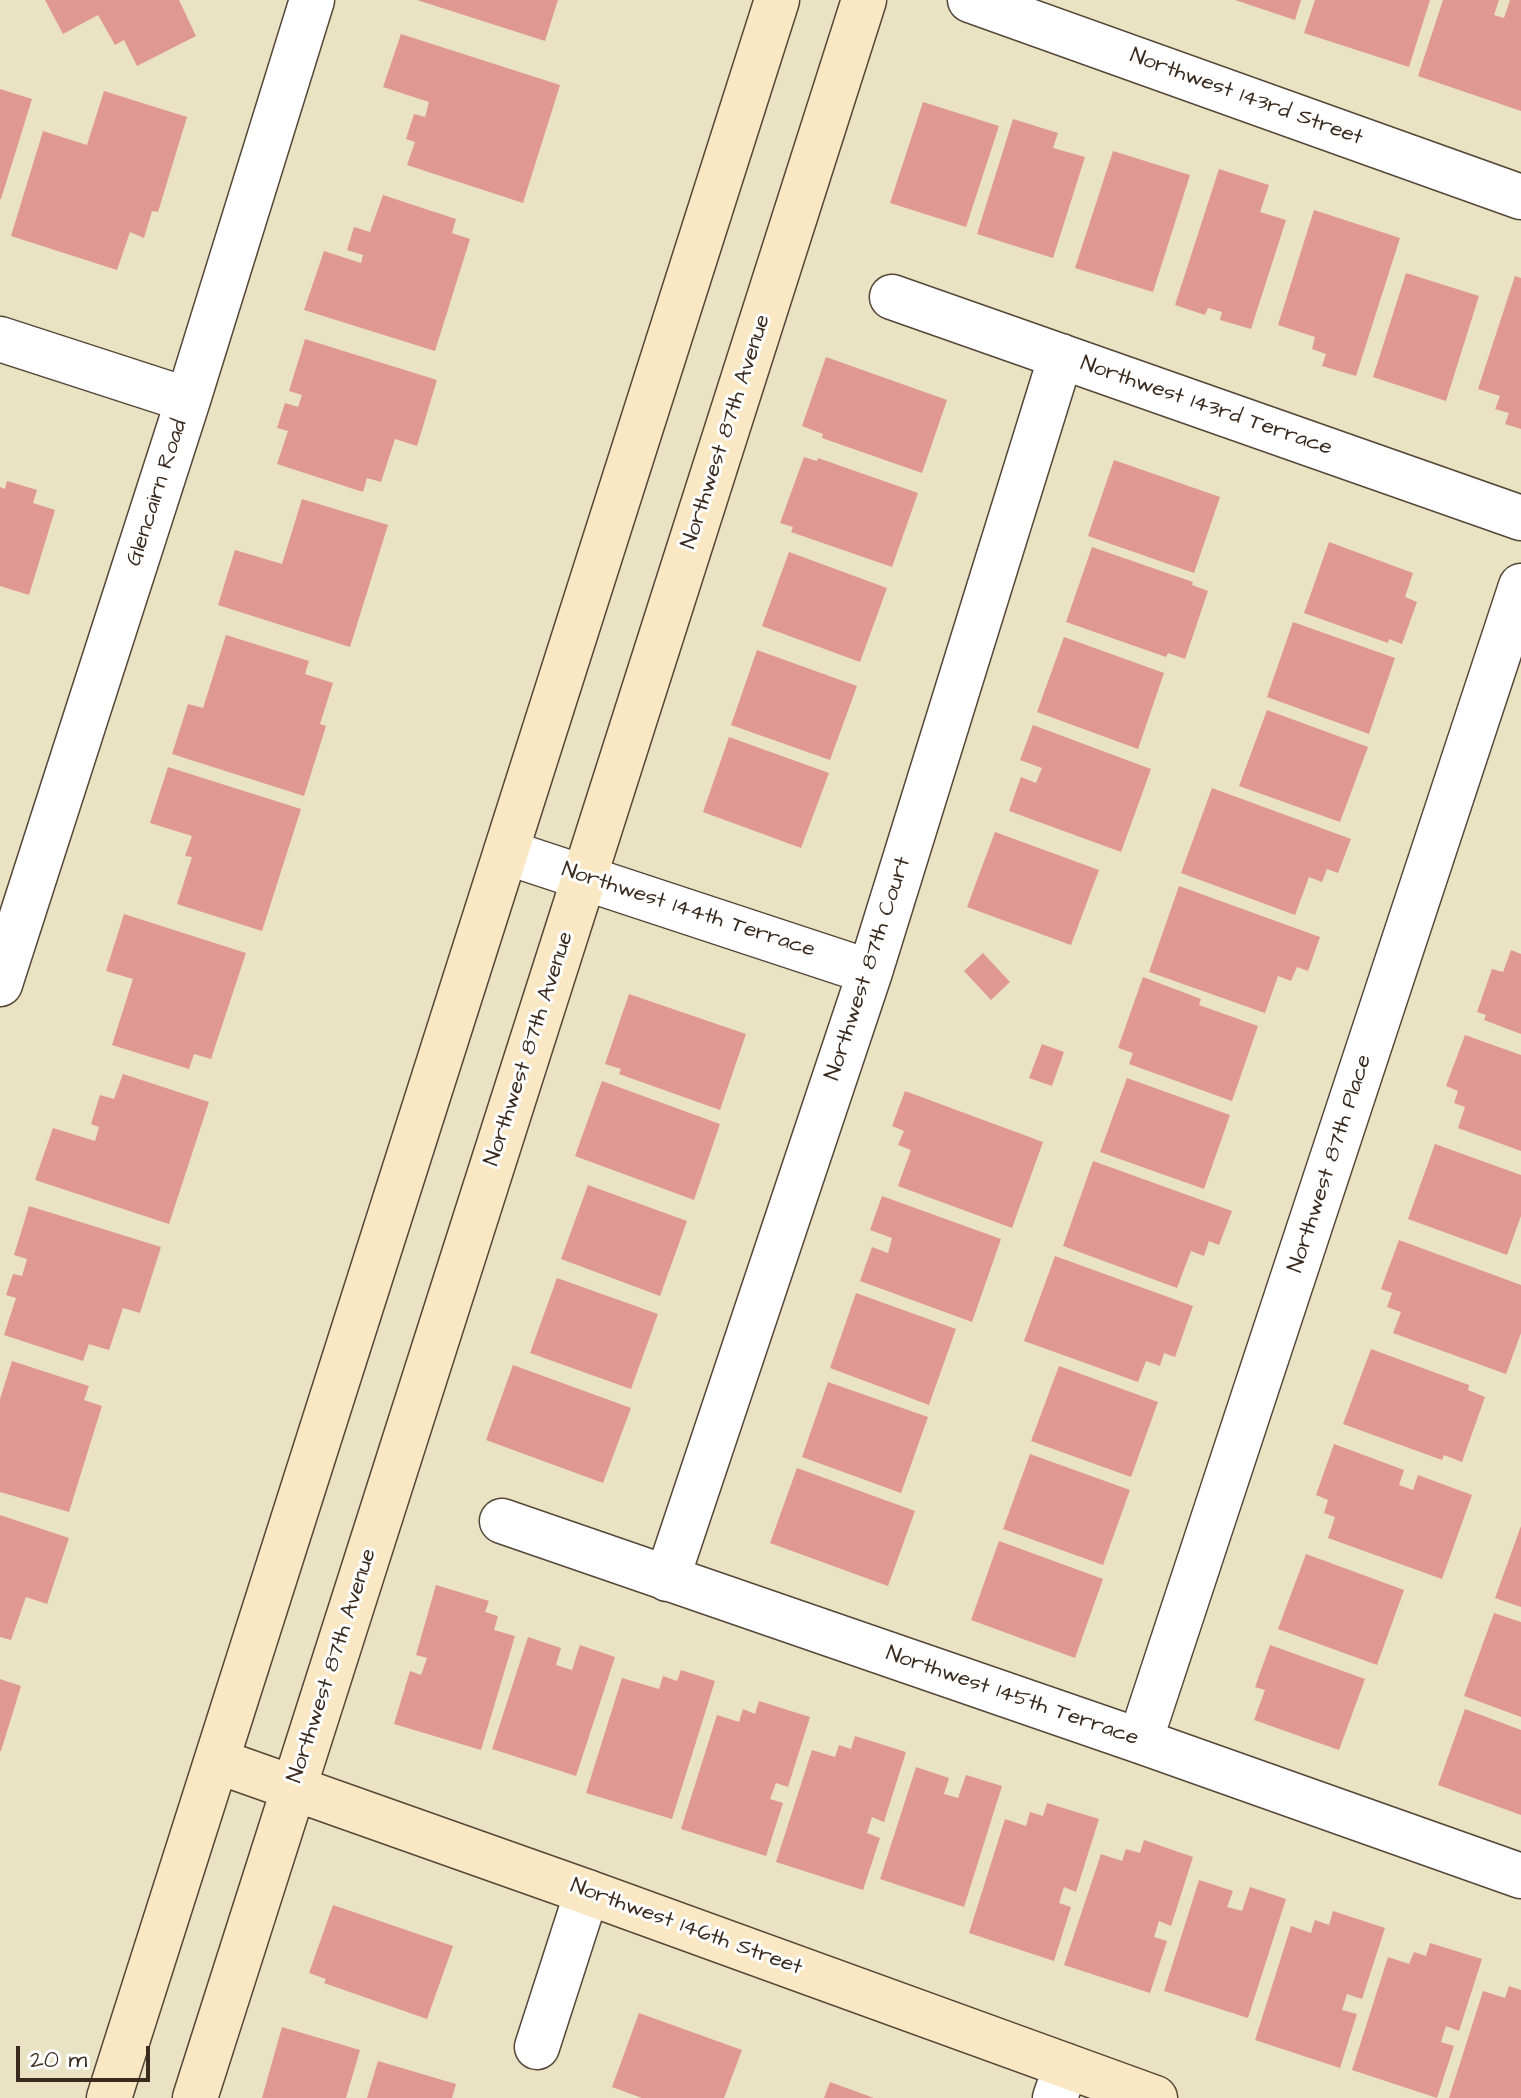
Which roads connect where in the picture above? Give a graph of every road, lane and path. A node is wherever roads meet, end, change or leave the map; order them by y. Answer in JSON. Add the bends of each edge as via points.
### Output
{"nodes":[{"id":1,"x":312,"y":0,"type":"edge"},
{"id":2,"x":777,"y":0,"type":"edge"},
{"id":3,"x":864,"y":0,"type":"edge"},
{"id":4,"x":970,"y":0,"type":"edge"},
{"id":5,"x":1521,"y":197,"type":"edge"},
{"id":6,"x":892,"y":297,"type":"dead end"},
{"id":7,"x":0,"y":339,"type":"edge"},
{"id":8,"x":1061,"y":356,"type":"junction"},
{"id":9,"x":188,"y":400,"type":"junction"},
{"id":10,"x":1521,"y":518,"type":"edge"},
{"id":11,"x":1521,"y":586,"type":"edge"},
{"id":12,"x":506,"y":852,"type":"junction"},
{"id":13,"x":585,"y":877,"type":"junction"},
{"id":14,"x":870,"y":972,"type":"junction"},
{"id":15,"x":0,"y":984,"type":"edge"},
{"id":16,"x":502,"y":1521,"type":"dead end"},
{"id":17,"x":667,"y":1579,"type":"junction"},
{"id":18,"x":1140,"y":1741,"type":"junction"},
{"id":19,"x":217,"y":1761,"type":"junction"},
{"id":20,"x":293,"y":1788,"type":"junction"},
{"id":21,"x":1521,"y":1876,"type":"edge"},
{"id":22,"x":587,"y":1892,"type":"junction"},
{"id":23,"x":537,"y":2047,"type":"dead end"},
{"id":24,"x":1061,"y":2082,"type":"edge"},
{"id":25,"x":109,"y":2098,"type":"edge"},
{"id":26,"x":195,"y":2098,"type":"edge"},
{"id":27,"x":1155,"y":2098,"type":"edge"}],
"edges":[{"from":1,"to":9,"type":"street","name":"Glencairn Road"},
{"from":2,"to":12,"type":"main road"},
{"from":3,"to":13,"type":"main road","name":"Northwest 87th Avenue"},
{"from":4,"to":5,"type":"street","name":"Northwest 143rd Street"},
{"from":6,"to":8,"type":"street","name":"Northwest 143rd Terrace"},
{"from":7,"to":9,"type":"street"},
{"from":8,"to":10,"type":"street","name":"Northwest 143rd Terrace"},
{"from":8,"to":14,"type":"street","name":"Northwest 87th Court"},
{"from":9,"to":15,"type":"street","name":"Glencairn Road"},
{"from":11,"to":18,"type":"street","name":"Northwest 87th Place"},
{"from":12,"to":13,"type":"street","name":"Northwest 144th Terrace"},
{"from":12,"to":19,"type":"main road"},
{"from":13,"to":14,"type":"street","name":"Northwest 144th Terrace"},
{"from":13,"to":20,"type":"main road","name":"Northwest 87th Avenue"},
{"from":14,"to":17,"type":"street","name":"Northwest 87th Court"},
{"from":16,"to":17,"type":"street","name":"Northwest 145th Terrace"},
{"from":17,"to":18,"type":"street","name":"Northwest 145th Terrace"},
{"from":18,"to":21,"type":"street","name":"Northwest 145th Terrace"},
{"from":19,"to":20,"type":"main road","name":"Northwest 146th Street"},
{"from":19,"to":25,"type":"main road"},
{"from":20,"to":22,"type":"main road","name":"Northwest 146th Street"},
{"from":20,"to":26,"type":"main road","name":"Northwest 87th Avenue"},
{"from":22,"to":23,"type":"street"},
{"from":22,"to":24,"type":"main road","name":"Northwest 146th Street"},
{"from":24,"to":27,"type":"main road","name":"Northwest 146th Street"}]}
